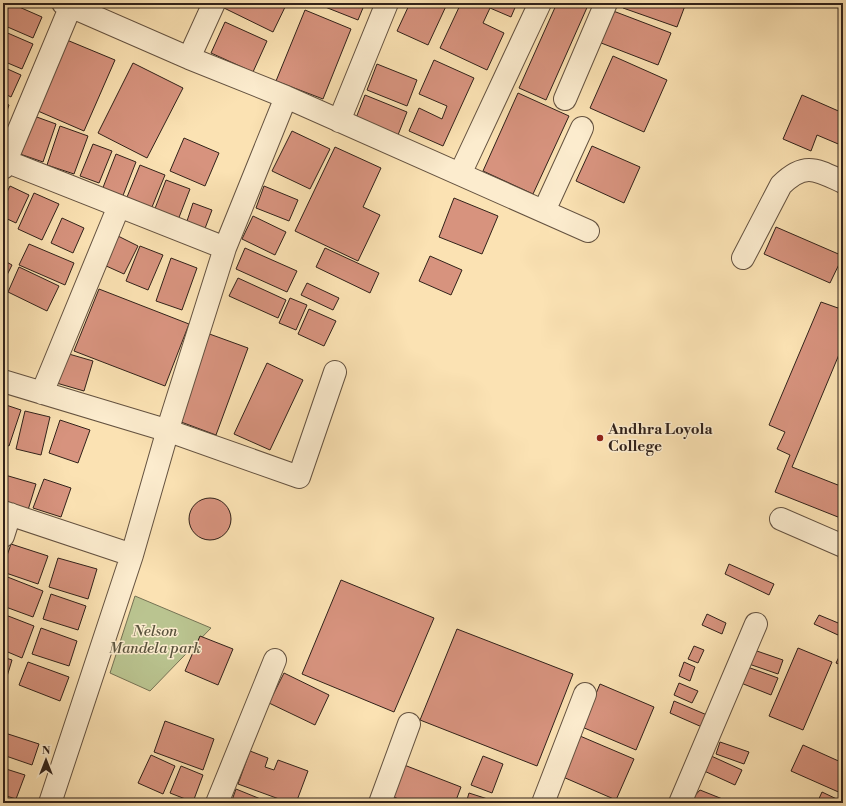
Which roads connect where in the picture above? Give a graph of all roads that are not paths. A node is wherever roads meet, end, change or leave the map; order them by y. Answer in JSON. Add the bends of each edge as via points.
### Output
{"nodes":[{"id":1,"x":214,"y":3,"type":"edge"},
{"id":2,"x":387,"y":3,"type":"edge"},
{"id":3,"x":540,"y":3,"type":"edge"},
{"id":4,"x":606,"y":3,"type":"edge"},
{"id":5,"x":68,"y":4,"type":"edge"},
{"id":6,"x":189,"y":58,"type":"junction"},
{"id":7,"x":286,"y":97,"type":"junction"},
{"id":8,"x":565,"y":99,"type":"dead end"},
{"id":9,"x":339,"y":121,"type":"junction"},
{"id":10,"x":582,"y":128,"type":"dead end"},
{"id":11,"x":4,"y":163,"type":"edge"},
{"id":12,"x":460,"y":174,"type":"junction"},
{"id":13,"x":843,"y":182,"type":"edge"},
{"id":14,"x":119,"y":206,"type":"junction"},
{"id":15,"x":544,"y":211,"type":"junction"},
{"id":16,"x":588,"y":231,"type":"dead end"},
{"id":17,"x":225,"y":248,"type":"junction"},
{"id":18,"x":743,"y":258,"type":"dead end"},
{"id":19,"x":335,"y":372,"type":"dead end"},
{"id":20,"x":3,"y":381,"type":"edge"},
{"id":21,"x":42,"y":393,"type":"junction"},
{"id":22,"x":169,"y":430,"type":"junction"},
{"id":23,"x":7,"y":513,"type":"edge"},
{"id":24,"x":781,"y":519,"type":"dead end"},
{"id":25,"x":3,"y":536,"type":"edge"},
{"id":26,"x":843,"y":546,"type":"edge"},
{"id":27,"x":132,"y":555,"type":"junction"},
{"id":28,"x":756,"y":624,"type":"dead end"},
{"id":29,"x":275,"y":660,"type":"dead end"},
{"id":30,"x":585,"y":694,"type":"dead end"},
{"id":31,"x":409,"y":724,"type":"dead end"},
{"id":32,"x":50,"y":803,"type":"edge"},
{"id":33,"x":217,"y":803,"type":"edge"},
{"id":34,"x":380,"y":803,"type":"edge"},
{"id":35,"x":543,"y":803,"type":"edge"},
{"id":36,"x":680,"y":803,"type":"edge"}],
"edges":[{"from":1,"to":6,"type":"street"},
{"from":2,"to":9,"type":"street"},
{"from":3,"to":12,"type":"street"},
{"from":4,"to":8,"type":"street"},
{"from":5,"to":6,"type":"street"},
{"from":5,"to":11,"type":"street"},
{"from":6,"to":7,"type":"street"},
{"from":7,"to":9,"type":"street"},
{"from":7,"to":17,"type":"street"},
{"from":9,"to":12,"type":"street"},
{"from":10,"to":15,"type":"street"},
{"from":11,"to":14,"type":"street"},
{"from":12,"to":15,"type":"street"},
{"from":13,"to":18,"type":"street","via":[[813,169],[805,169],[788,178],[781,185]]},
{"from":14,"to":17,"type":"street"},
{"from":14,"to":21,"type":"street"},
{"from":15,"to":16,"type":"street"},
{"from":17,"to":22,"type":"street"},
{"from":19,"to":22,"type":"street","via":[[299,477]]},
{"from":20,"to":21,"type":"street"},
{"from":21,"to":22,"type":"street"},
{"from":22,"to":27,"type":"street"},
{"from":23,"to":25,"type":"street"},
{"from":23,"to":27,"type":"street"},
{"from":24,"to":26,"type":"street"},
{"from":27,"to":32,"type":"street"},
{"from":28,"to":36,"type":"street"},
{"from":29,"to":33,"type":"street"},
{"from":30,"to":35,"type":"street"},
{"from":31,"to":34,"type":"street"}]}
